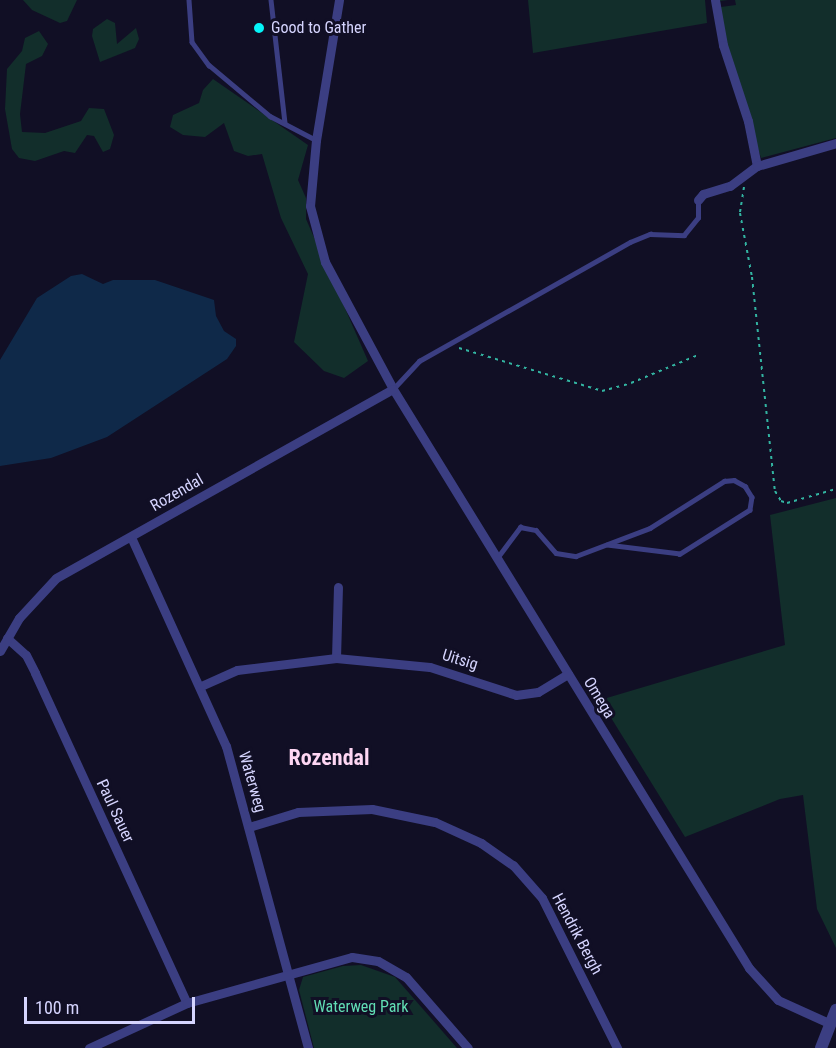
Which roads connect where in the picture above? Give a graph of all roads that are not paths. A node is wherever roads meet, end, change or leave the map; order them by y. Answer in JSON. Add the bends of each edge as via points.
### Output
{"nodes":[{"id":1,"x":189,"y":0,"type":"edge"},
{"id":2,"x":271,"y":0,"type":"edge"},
{"id":3,"x":339,"y":0,"type":"edge"},
{"id":4,"x":715,"y":0,"type":"edge"},
{"id":5,"x":285,"y":123,"type":"junction"},
{"id":6,"x":316,"y":140,"type":"junction"},
{"id":7,"x":836,"y":143,"type":"edge"},
{"id":8,"x":757,"y":166,"type":"junction"},
{"id":9,"x":698,"y":200,"type":"joint"},
{"id":10,"x":393,"y":389,"type":"junction"},
{"id":11,"x":131,"y":537,"type":"junction"},
{"id":12,"x":608,"y":545,"type":"junction"},
{"id":13,"x":497,"y":558,"type":"junction"},
{"id":14,"x":338,"y":587,"type":"dead end"},
{"id":15,"x":7,"y":638,"type":"junction"},
{"id":16,"x":0,"y":651,"type":"edge"},
{"id":17,"x":336,"y":658,"type":"junction"},
{"id":18,"x":568,"y":674,"type":"junction"},
{"id":19,"x":201,"y":686,"type":"junction"},
{"id":20,"x":249,"y":826,"type":"junction"},
{"id":21,"x":288,"y":973,"type":"junction"},
{"id":22,"x":187,"y":1003,"type":"junction"},
{"id":23,"x":836,"y":1010,"type":"edge"},
{"id":24,"x":831,"y":1024,"type":"junction"},
{"id":25,"x":89,"y":1048,"type":"edge"},
{"id":26,"x":308,"y":1048,"type":"edge"},
{"id":27,"x":468,"y":1048,"type":"edge"},
{"id":28,"x":617,"y":1048,"type":"edge"},
{"id":29,"x":820,"y":1048,"type":"edge"}],
"edges":[{"from":1,"to":5,"type":"lane","via":[[190,31],[199,53],[257,106]]},
{"from":2,"to":5,"type":"lane"},
{"from":3,"to":6,"type":"street","name":"Omega"},
{"from":4,"to":8,"type":"street","via":[[723,45],[748,122]]},
{"from":5,"to":6,"type":"lane"},
{"from":6,"to":10,"type":"street","name":"Omega","via":[[310,206],[315,233],[325,262]]},
{"from":7,"to":8,"type":"street"},
{"from":8,"to":9,"type":"street","via":[[730,186],[703,194]]},
{"from":9,"to":10,"type":"lane","via":[[698,218],[684,235],[645,235],[407,370]]},
{"from":10,"to":11,"type":"street","name":"Rozendal"},
{"from":10,"to":13,"type":"street","name":"Omega"},
{"from":11,"to":15,"type":"street","name":"Rozendal","via":[[56,578],[30,604]]},
{"from":11,"to":19,"type":"street","name":"Waterweg"},
{"from":12,"to":12,"type":"lane","via":[[650,528],[724,481],[734,480],[746,486],[752,497],[750,510],[680,554]]},
{"from":12,"to":13,"type":"lane","via":[[576,556],[563,555],[536,530],[519,527]]},
{"from":13,"to":18,"type":"street","name":"Omega"},
{"from":14,"to":17,"type":"street"},
{"from":15,"to":16,"type":"street","name":"Rozendal"},
{"from":15,"to":22,"type":"street","name":"Paul Sauer","via":[[26,655]]},
{"from":17,"to":18,"type":"street","name":"Uitsig","via":[[430,667],[516,695],[538,692]]},
{"from":17,"to":19,"type":"street","name":"Uitsig","via":[[237,670]]},
{"from":18,"to":24,"type":"street","name":"Omega","via":[[764,987],[798,1012]]},
{"from":19,"to":20,"type":"street","name":"Waterweg","via":[[226,746]]},
{"from":20,"to":21,"type":"street","name":"Waterweg"},
{"from":20,"to":28,"type":"street","name":"Hendrik Bergh","via":[[298,812],[372,809],[435,822],[481,843],[513,865],[542,898]]},
{"from":21,"to":22,"type":"street"},
{"from":21,"to":26,"type":"street","name":"Waterweg"},
{"from":21,"to":27,"type":"street","via":[[352,957],[390,966],[432,1003]]},
{"from":22,"to":25,"type":"street"},
{"from":23,"to":24,"type":"street"},
{"from":24,"to":29,"type":"street"}]}
